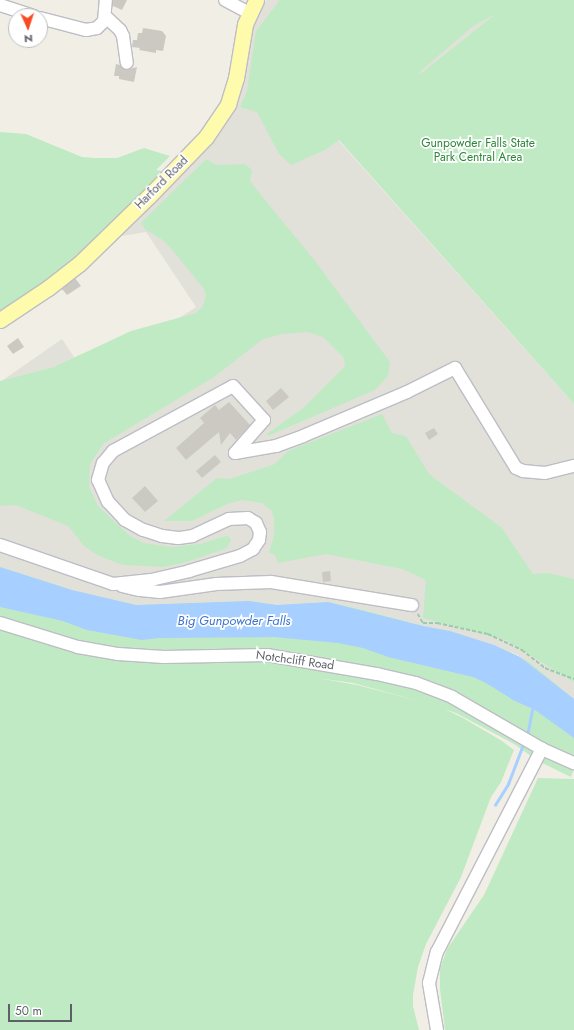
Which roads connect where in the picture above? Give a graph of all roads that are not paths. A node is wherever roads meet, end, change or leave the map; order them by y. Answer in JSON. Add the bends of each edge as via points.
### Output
{"nodes":[{"id":1,"x":106,"y":0,"type":"edge"},
{"id":2,"x":225,"y":0,"type":"edge"},
{"id":3,"x":0,"y":4,"type":"edge"},
{"id":4,"x":252,"y":7,"type":"edge"},
{"id":5,"x":11,"y":8,"type":"edge"},
{"id":6,"x":105,"y":16,"type":"junction"},
{"id":7,"x":48,"y":20,"type":"edge"},
{"id":8,"x":127,"y":63,"type":"dead end"},
{"id":9,"x":0,"y":320,"type":"edge"},
{"id":10,"x":574,"y":466,"type":"edge"},
{"id":11,"x":0,"y":545,"type":"edge"},
{"id":12,"x":113,"y":584,"type":"junction"},
{"id":13,"x":412,"y":605,"type":"road end"},
{"id":14,"x":0,"y":623,"type":"edge"},
{"id":15,"x":542,"y":749,"type":"junction"},
{"id":16,"x":574,"y":763,"type":"edge"},
{"id":17,"x":437,"y":1030,"type":"edge"}],
"edges":[{"from":1,"to":6,"type":"street"},
{"from":2,"to":4,"type":"street"},
{"from":3,"to":5,"type":"street"},
{"from":4,"to":9,"type":"main road","name":"Harford Road","via":[[243,32],[232,92],[221,116],[206,137],[155,191],[79,264]]},
{"from":6,"to":7,"type":"street","via":[[97,28],[86,30]]},
{"from":6,"to":8,"type":"street","via":[[123,36]]},
{"from":10,"to":12,"type":"street","via":[[544,473],[516,468],[455,368],[407,392],[303,436],[276,446],[235,453],[264,420],[233,386],[113,451],[103,463],[98,480],[108,502],[125,520],[143,530],[178,538],[193,536],[229,519],[248,518],[256,523],[260,532],[259,540],[253,549],[240,556],[204,567],[151,580]]},
{"from":11,"to":12,"type":"street"},
{"from":12,"to":13,"type":"street","via":[[160,592],[216,584],[271,582]]},
{"from":14,"to":15,"type":"street","name":"Notchcliff Road","via":[[78,647],[118,654],[164,657],[267,656],[416,683],[452,697]]},
{"from":15,"to":16,"type":"street","name":"Notchcliff Road"},
{"from":15,"to":17,"type":"street","via":[[437,952],[429,983]]}]}
